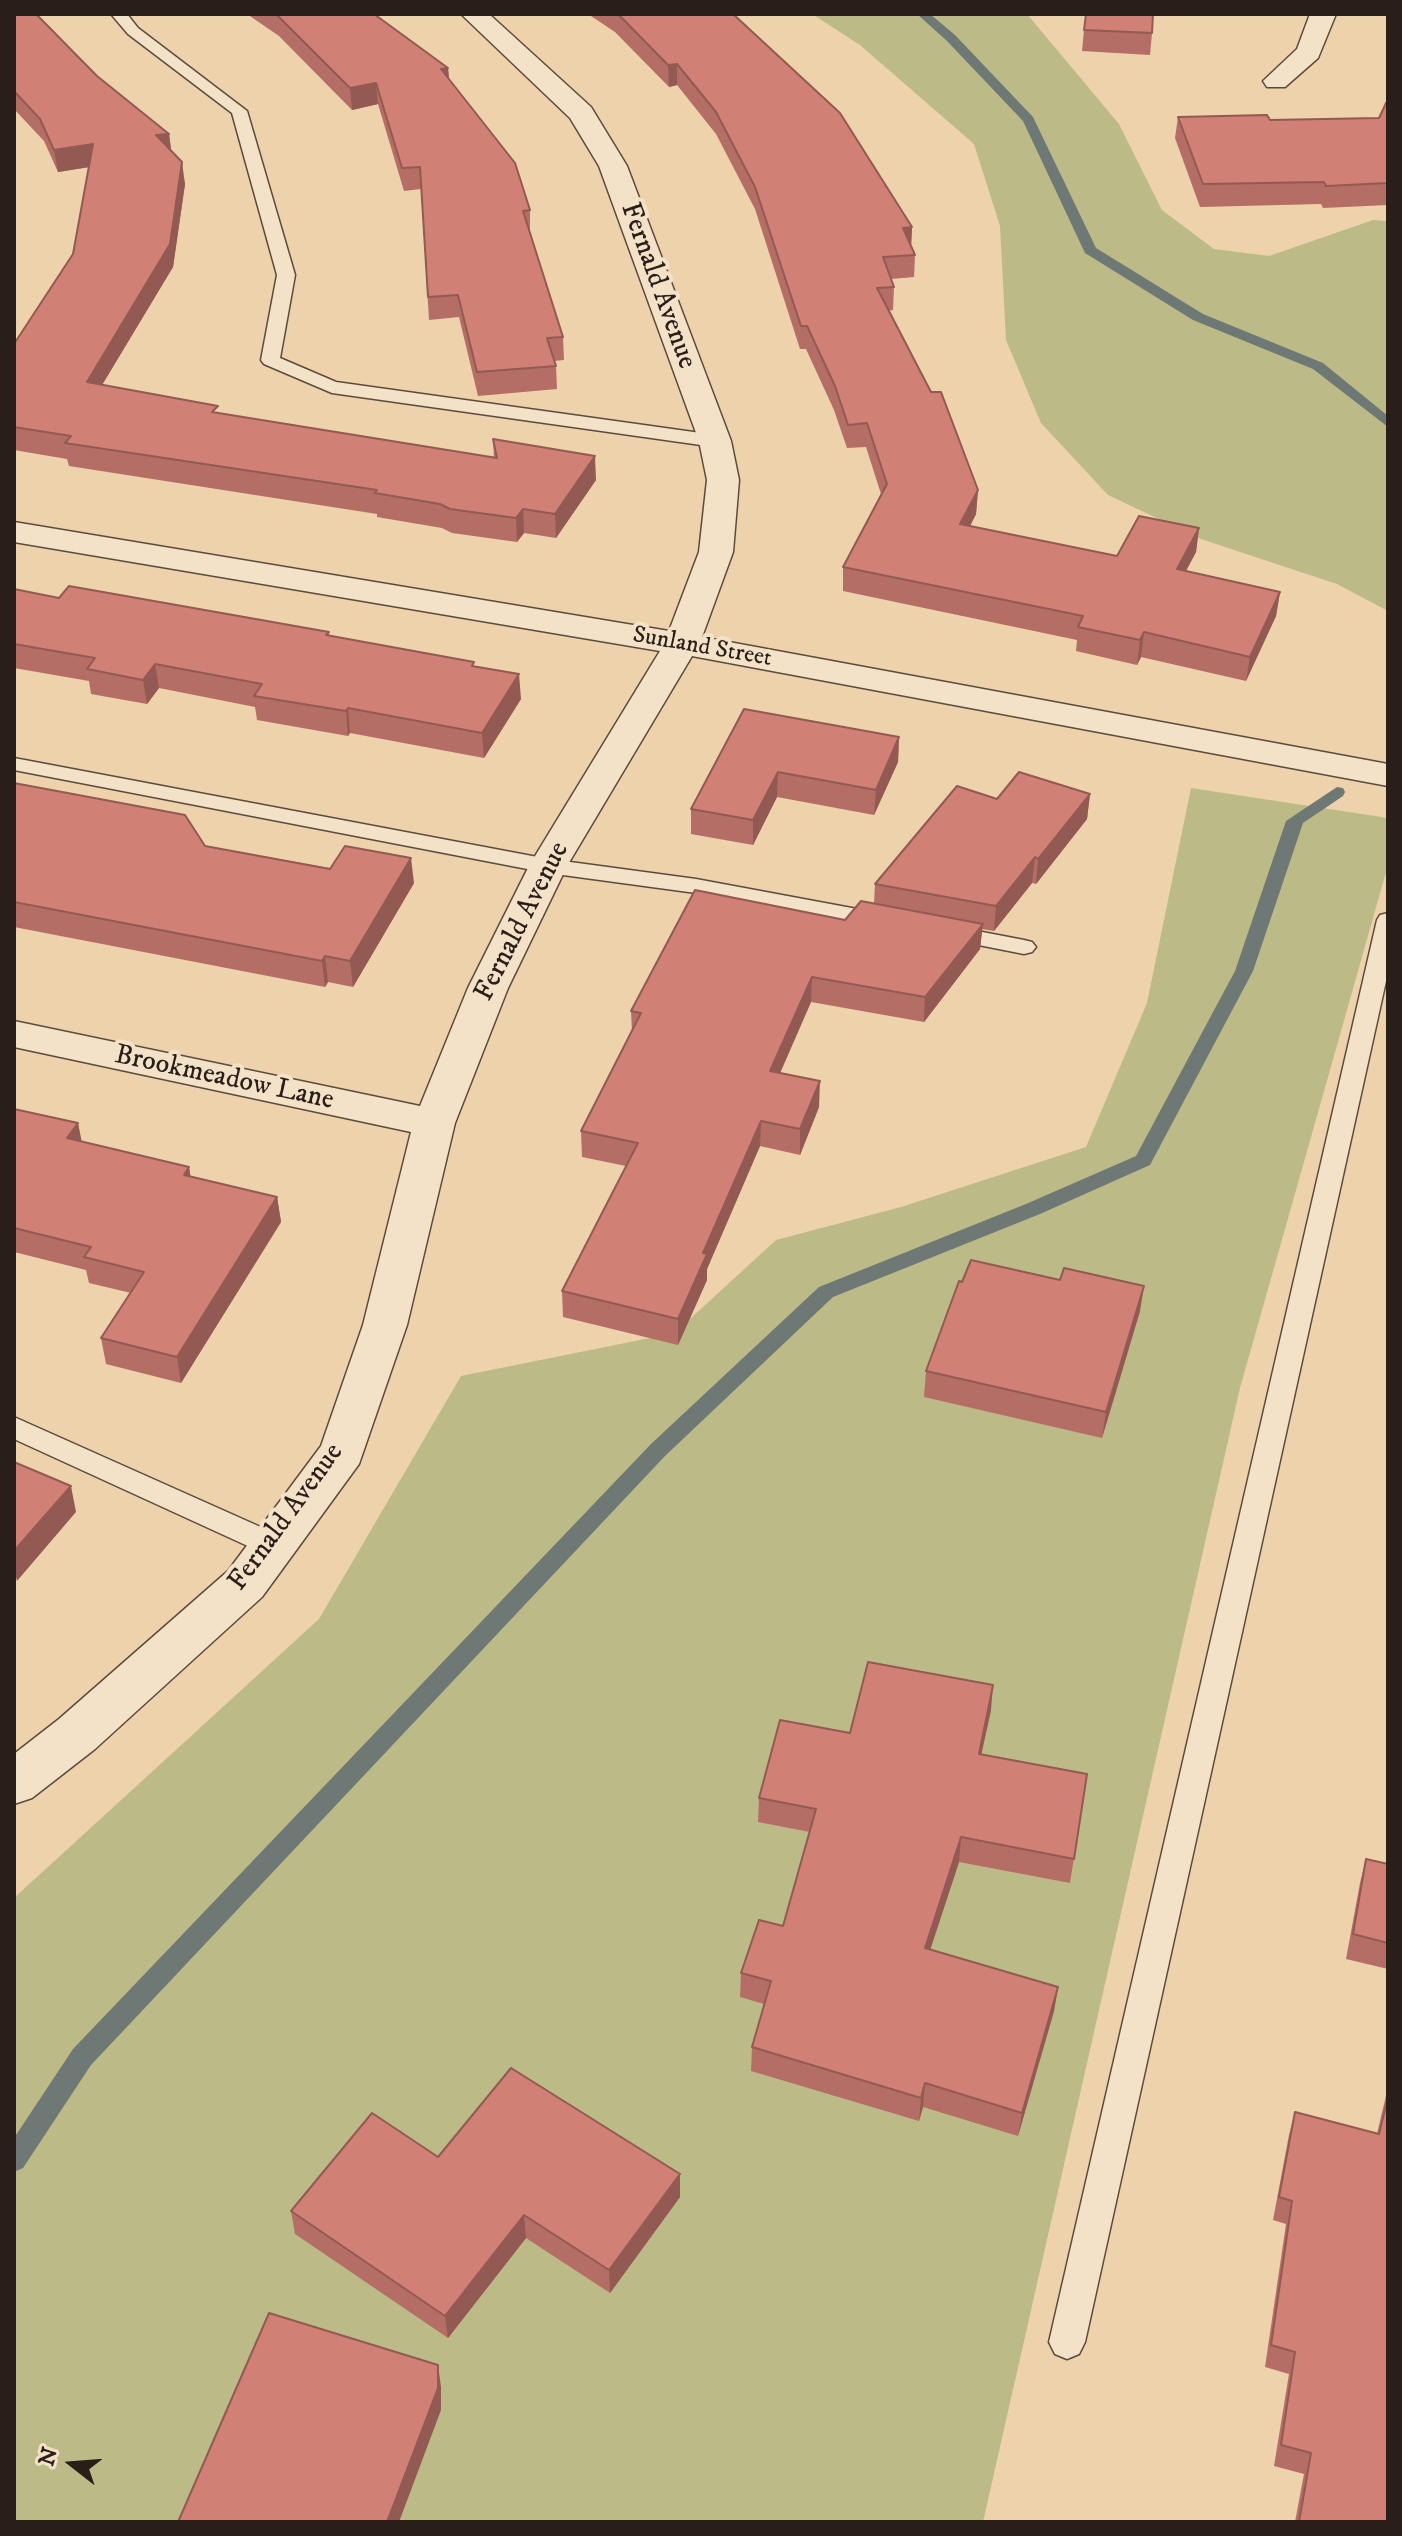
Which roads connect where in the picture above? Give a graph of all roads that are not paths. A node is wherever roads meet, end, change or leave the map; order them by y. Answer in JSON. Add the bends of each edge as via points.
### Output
{"nodes":[{"id":1,"x":119,"y":14,"type":"edge"},
{"id":2,"x":474,"y":14,"type":"edge"},
{"id":3,"x":1323,"y":14,"type":"edge"},
{"id":4,"x":1276,"y":81,"type":"dead end"},
{"id":5,"x":715,"y":441,"type":"junction"},
{"id":6,"x":14,"y":532,"type":"edge"},
{"id":7,"x":682,"y":644,"type":"junction"},
{"id":8,"x":14,"y":764,"type":"edge"},
{"id":9,"x":1388,"y":775,"type":"edge"},
{"id":10,"x":548,"y":866,"type":"junction"},
{"id":11,"x":1388,"y":920,"type":"edge"},
{"id":12,"x":899,"y":924,"type":"edge"},
{"id":13,"x":930,"y":929,"type":"edge"},
{"id":14,"x":1024,"y":947,"type":"dead end"},
{"id":15,"x":14,"y":1034,"type":"edge"},
{"id":16,"x":434,"y":1123,"type":"junction"},
{"id":17,"x":14,"y":1427,"type":"edge"},
{"id":18,"x":273,"y":1545,"type":"junction"},
{"id":19,"x":14,"y":1783,"type":"edge"},
{"id":20,"x":1067,"y":2342,"type":"dead end"}],
"edges":[{"from":1,"to":5,"type":"lane","via":[[133,31],[239,111],[286,275],[270,360],[332,387]]},
{"from":2,"to":5,"type":"street","name":"Fernald Avenue","via":[[581,113],[613,166]]},
{"from":3,"to":4,"type":"street","via":[[1309,52]]},
{"from":5,"to":7,"type":"street","name":"Fernald Avenue","via":[[723,480],[716,552]]},
{"from":6,"to":7,"type":"street","name":"Sunland Street"},
{"from":7,"to":9,"type":"street","name":"Sunland Street"},
{"from":7,"to":10,"type":"street","name":"Fernald Avenue"},
{"from":8,"to":10,"type":"lane"},
{"from":10,"to":12,"type":"lane","via":[[696,886]]},
{"from":10,"to":16,"type":"street","name":"Fernald Avenue","via":[[488,988]]},
{"from":11,"to":20,"type":"lane"},
{"from":13,"to":14,"type":"lane"},
{"from":15,"to":16,"type":"street","name":"Brookmeadow Lane"},
{"from":16,"to":18,"type":"street","name":"Fernald Avenue","via":[[385,1325],[342,1452]]},
{"from":17,"to":18,"type":"lane"},
{"from":18,"to":19,"type":"street","name":"Fernald Avenue","via":[[245,1584]]}]}
